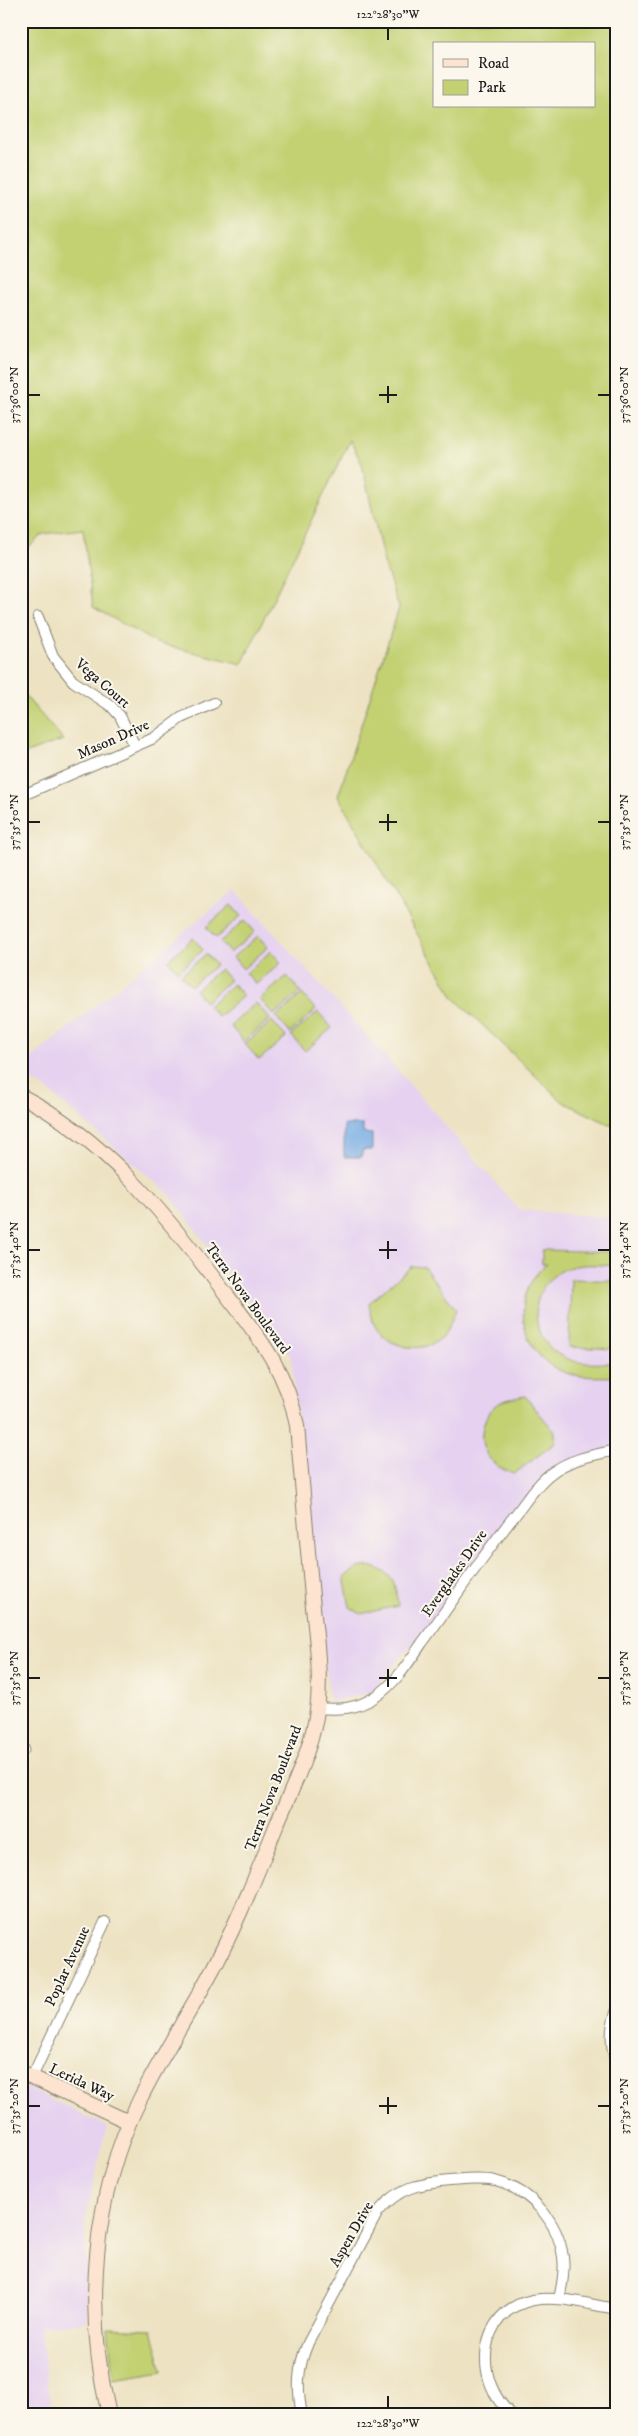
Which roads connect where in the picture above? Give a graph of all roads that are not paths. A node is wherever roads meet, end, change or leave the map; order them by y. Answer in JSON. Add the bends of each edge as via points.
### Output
{"nodes":[{"id":1,"x":38,"y":616,"type":"dead end"},
{"id":2,"x":214,"y":703,"type":"dead end"},
{"id":3,"x":135,"y":746,"type":"junction"},
{"id":4,"x":21,"y":796,"type":"edge"},
{"id":5,"x":21,"y":1096,"type":"edge"},
{"id":6,"x":617,"y":1450,"type":"edge"},
{"id":7,"x":317,"y":1708,"type":"junction"},
{"id":8,"x":105,"y":1922,"type":"dead end"},
{"id":9,"x":617,"y":2010,"type":"edge"},
{"id":10,"x":617,"y":2065,"type":"edge"},
{"id":11,"x":26,"y":2074,"type":"edge"},
{"id":12,"x":129,"y":2122,"type":"junction"},
{"id":13,"x":559,"y":2299,"type":"junction"},
{"id":14,"x":617,"y":2309,"type":"edge"},
{"id":15,"x":109,"y":2415,"type":"edge"},
{"id":16,"x":302,"y":2415,"type":"edge"},
{"id":17,"x":512,"y":2415,"type":"edge"}],
"edges":[{"from":1,"to":3,"type":"street","name":"Vega Court","via":[[53,656],[77,684],[111,706],[120,716]]},
{"from":2,"to":3,"type":"street","name":"Mason Drive"},
{"from":3,"to":4,"type":"street","name":"Mason Drive"},
{"from":5,"to":7,"type":"street","name":"Terra Nova Boulevard","via":[[89,1140],[162,1211],[262,1342],[281,1372],[294,1407],[297,1426],[317,1652]]},
{"from":6,"to":7,"type":"street","name":"Everglades Drive","via":[[563,1465],[539,1484],[388,1686],[352,1708]]},
{"from":7,"to":12,"type":"street","name":"Terra Nova Boulevard","via":[[304,1759],[244,1904],[215,1965]]},
{"from":8,"to":11,"type":"street","name":"Poplar Avenue"},
{"from":9,"to":10,"type":"street","via":[[611,2033]]},
{"from":11,"to":12,"type":"street","name":"Lerida Way"},
{"from":12,"to":15,"type":"street","name":"Terra Nova Boulevard","via":[[105,2203],[96,2271],[97,2342]]},
{"from":13,"to":14,"type":"street"},
{"from":13,"to":16,"type":"street","name":"Aspen Drive","via":[[563,2257],[556,2232],[541,2209],[520,2191],[482,2179],[426,2184],[406,2190],[390,2199],[378,2212],[305,2349],[297,2382]]},
{"from":13,"to":17,"type":"street","via":[[544,2298],[518,2305],[496,2323],[490,2336],[486,2349],[486,2375],[496,2398]]}]}
